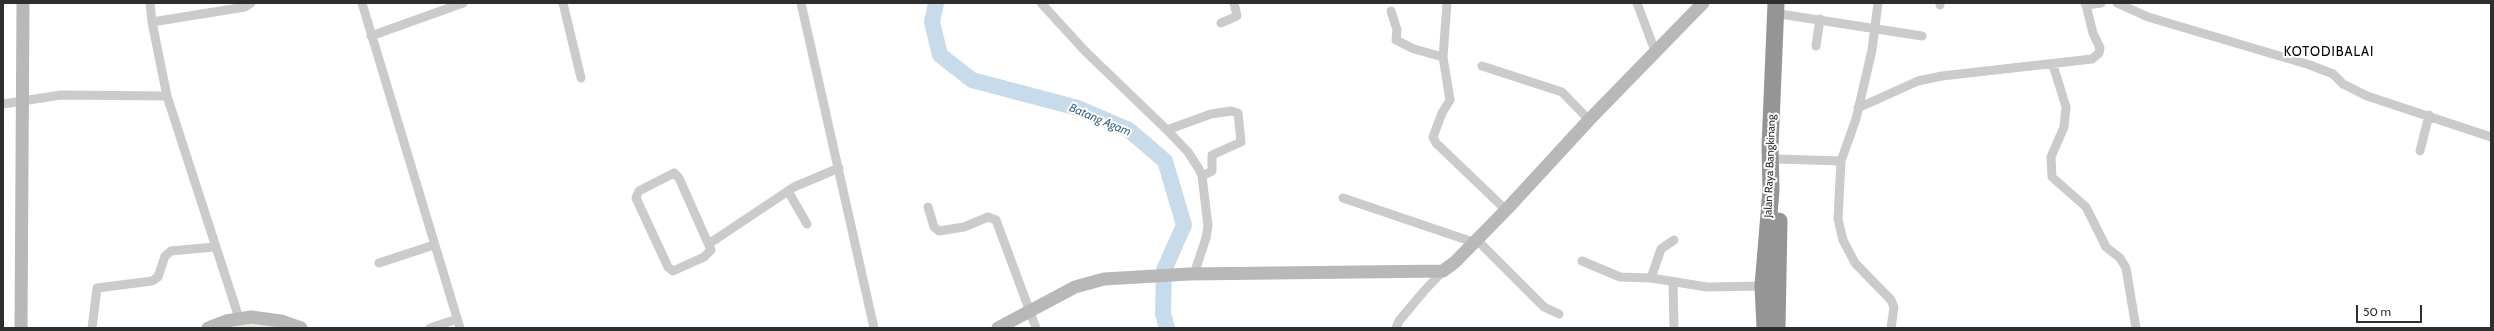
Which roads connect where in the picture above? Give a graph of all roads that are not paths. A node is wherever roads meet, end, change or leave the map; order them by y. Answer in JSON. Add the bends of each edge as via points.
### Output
{"nodes":[{"id":1,"x":23,"y":3,"type":"edge"},
{"id":2,"x":150,"y":3,"type":"edge"},
{"id":3,"x":251,"y":3,"type":"edge"},
{"id":4,"x":362,"y":3,"type":"edge"},
{"id":5,"x":463,"y":3,"type":"edge"},
{"id":6,"x":563,"y":3,"type":"edge"},
{"id":7,"x":801,"y":3,"type":"edge"},
{"id":8,"x":1041,"y":3,"type":"edge"},
{"id":9,"x":1234,"y":3,"type":"edge"},
{"id":10,"x":1447,"y":3,"type":"edge"},
{"id":11,"x":1637,"y":3,"type":"edge"},
{"id":12,"x":1703,"y":3,"type":"edge"},
{"id":13,"x":1878,"y":3,"type":"edge"},
{"id":14,"x":2101,"y":3,"type":"edge"},
{"id":15,"x":2117,"y":3,"type":"edge"},
{"id":16,"x":2085,"y":4,"type":"edge"},
{"id":17,"x":1779,"y":7,"type":"edge"},
{"id":18,"x":1391,"y":11,"type":"dead end"},
{"id":19,"x":1820,"y":19,"type":"junction"},
{"id":20,"x":152,"y":22,"type":"junction"},
{"id":21,"x":1221,"y":22,"type":"dead end"},
{"id":22,"x":1875,"y":28,"type":"junction"},
{"id":23,"x":370,"y":36,"type":"junction"},
{"id":24,"x":1922,"y":36,"type":"dead end"},
{"id":25,"x":1816,"y":46,"type":"dead end"},
{"id":26,"x":1655,"y":51,"type":"junction"},
{"id":27,"x":1443,"y":57,"type":"junction"},
{"id":28,"x":2053,"y":65,"type":"junction"},
{"id":29,"x":1482,"y":66,"type":"dead end"},
{"id":30,"x":581,"y":78,"type":"dead end"},
{"id":31,"x":167,"y":96,"type":"junction"},
{"id":32,"x":22,"y":101,"type":"junction"},
{"id":33,"x":3,"y":104,"type":"edge"},
{"id":34,"x":1858,"y":108,"type":"junction"},
{"id":35,"x":2429,"y":115,"type":"junction"},
{"id":36,"x":1589,"y":120,"type":"junction"},
{"id":37,"x":1170,"y":128,"type":"junction"},
{"id":38,"x":2491,"y":137,"type":"edge"},
{"id":39,"x":2420,"y":151,"type":"dead end"},
{"id":40,"x":1778,"y":159,"type":"junction"},
{"id":41,"x":1841,"y":161,"type":"junction"},
{"id":42,"x":839,"y":168,"type":"junction"},
{"id":43,"x":1205,"y":174,"type":"junction"},
{"id":44,"x":1775,"y":190,"type":"junction"},
{"id":45,"x":788,"y":191,"type":"junction"},
{"id":46,"x":1343,"y":198,"type":"dead end"},
{"id":47,"x":928,"y":207,"type":"dead end"},
{"id":48,"x":1506,"y":210,"type":"junction"},
{"id":49,"x":807,"y":224,"type":"dead end"},
{"id":50,"x":1674,"y":240,"type":"dead end"},
{"id":51,"x":1474,"y":241,"type":"junction"},
{"id":52,"x":710,"y":243,"type":"junction"},
{"id":53,"x":434,"y":245,"type":"junction"},
{"id":54,"x":214,"y":247,"type":"junction"},
{"id":55,"x":1582,"y":261,"type":"dead end"},
{"id":56,"x":379,"y":263,"type":"dead end"},
{"id":57,"x":1443,"y":271,"type":"junction"},
{"id":58,"x":1192,"y":274,"type":"junction"},
{"id":59,"x":1652,"y":278,"type":"junction"},
{"id":60,"x":1673,"y":282,"type":"junction"},
{"id":61,"x":1763,"y":286,"type":"junction"},
{"id":62,"x":1030,"y":311,"type":"junction"},
{"id":63,"x":1559,"y":314,"type":"dead end"},
{"id":64,"x":239,"y":318,"type":"junction"},
{"id":65,"x":459,"y":324,"type":"edge"},
{"id":66,"x":21,"y":328,"type":"edge"},
{"id":67,"x":92,"y":328,"type":"edge"},
{"id":68,"x":208,"y":328,"type":"edge"},
{"id":69,"x":301,"y":328,"type":"edge"},
{"id":70,"x":430,"y":328,"type":"edge"},
{"id":71,"x":874,"y":328,"type":"edge"},
{"id":72,"x":998,"y":328,"type":"edge"},
{"id":73,"x":1036,"y":328,"type":"edge"},
{"id":74,"x":1396,"y":328,"type":"edge"},
{"id":75,"x":1674,"y":328,"type":"edge"},
{"id":76,"x":1765,"y":328,"type":"edge"},
{"id":77,"x":1777,"y":328,"type":"edge"},
{"id":78,"x":1891,"y":328,"type":"edge"},
{"id":79,"x":2136,"y":328,"type":"edge"}],
"edges":[{"from":1,"to":32,"type":"street"},
{"from":2,"to":20,"type":"street"},
{"from":3,"to":20,"type":"street","via":[[245,8]]},
{"from":4,"to":23,"type":"street"},
{"from":5,"to":23,"type":"street"},
{"from":6,"to":30,"type":"street"},
{"from":7,"to":42,"type":"street"},
{"from":8,"to":37,"type":"street","via":[[1085,50]]},
{"from":9,"to":21,"type":"street","via":[[1236,16]]},
{"from":10,"to":27,"type":"street"},
{"from":11,"to":26,"type":"street"},
{"from":12,"to":26,"type":"street"},
{"from":13,"to":22,"type":"street"},
{"from":14,"to":16,"type":"street"},
{"from":15,"to":35,"type":"street","via":[[2148,17],[2310,65],[2333,74],[2343,84],[2368,96]]},
{"from":16,"to":28,"type":"street","via":[[2100,48],[2099,53],[2092,59]]},
{"from":17,"to":19,"type":"street"},
{"from":17,"to":40,"type":"highway","name":"Jalan Raya Bangkinang"},
{"from":17,"to":44,"type":"highway","name":"Jalan Raya Bangkinang","via":[[1770,147]]},
{"from":18,"to":27,"type":"street","via":[[1397,30],[1396,40],[1414,49]]},
{"from":19,"to":22,"type":"street"},
{"from":19,"to":25,"type":"street"},
{"from":20,"to":31,"type":"street"},
{"from":22,"to":24,"type":"street"},
{"from":22,"to":34,"type":"street"},
{"from":23,"to":53,"type":"street"},
{"from":26,"to":36,"type":"street"},
{"from":27,"to":48,"type":"street","via":[[1450,100],[1442,113],[1434,137],[1436,143]]},
{"from":28,"to":34,"type":"street","via":[[1942,76],[1918,81]]},
{"from":28,"to":79,"type":"street","via":[[2066,107],[2064,127],[2051,157],[2052,177],[2086,207],[2106,247],[2120,258],[2126,268]]},
{"from":29,"to":36,"type":"street","via":[[1562,92]]},
{"from":31,"to":32,"type":"street","via":[[61,95]]},
{"from":31,"to":54,"type":"street"},
{"from":32,"to":33,"type":"street"},
{"from":32,"to":66,"type":"street"},
{"from":34,"to":41,"type":"street"},
{"from":35,"to":38,"type":"street"},
{"from":35,"to":39,"type":"street"},
{"from":36,"to":48,"type":"street"},
{"from":37,"to":43,"type":"street"},
{"from":37,"to":43,"type":"street","via":[[1211,114],[1231,111],[1238,113],[1241,142],[1212,155],[1213,170]]},
{"from":40,"to":41,"type":"street"},
{"from":40,"to":44,"type":"highway","name":"Jalan Raya Bangkinang"},
{"from":41,"to":78,"type":"street","via":[[1838,219],[1843,240],[1855,263],[1891,300],[1894,307]]},
{"from":42,"to":45,"type":"street"},
{"from":42,"to":71,"type":"street"},
{"from":43,"to":58,"type":"street","via":[[1208,226]]},
{"from":44,"to":61,"type":"highway","name":"Jalan Raya Bangkinang"},
{"from":44,"to":77,"type":"highway","name":"Jalan Raya Bangkinang"},
{"from":45,"to":49,"type":"street"},
{"from":45,"to":52,"type":"street"},
{"from":46,"to":51,"type":"street"},
{"from":47,"to":62,"type":"street","via":[[934,227],[939,231],[956,229],[988,217],[994,218]]},
{"from":48,"to":51,"type":"street"},
{"from":50,"to":59,"type":"street","via":[[1661,249]]},
{"from":51,"to":57,"type":"street"},
{"from":51,"to":63,"type":"street","via":[[1544,307]]},
{"from":52,"to":52,"type":"street","via":[[711,250],[704,257],[676,270],[670,269],[637,205],[636,195],[670,174],[677,175]]},
{"from":53,"to":56,"type":"street"},
{"from":53,"to":65,"type":"street"},
{"from":54,"to":64,"type":"street"},
{"from":54,"to":67,"type":"street","via":[[171,250],[165,256],[158,277],[152,281],[97,288]]},
{"from":55,"to":59,"type":"street","via":[[1620,277]]},
{"from":57,"to":58,"type":"street"},
{"from":57,"to":74,"type":"street","via":[[1399,321]]},
{"from":58,"to":62,"type":"street","via":[[1104,279],[1075,287]]},
{"from":59,"to":60,"type":"street"},
{"from":60,"to":61,"type":"street","via":[[1707,287]]},
{"from":60,"to":75,"type":"street"},
{"from":61,"to":76,"type":"highway","name":"Jalan Raya Bangkinang"},
{"from":62,"to":72,"type":"street"},
{"from":62,"to":73,"type":"street"},
{"from":64,"to":68,"type":"street"},
{"from":64,"to":69,"type":"street","via":[[272,319]]},
{"from":65,"to":70,"type":"street"}]}
